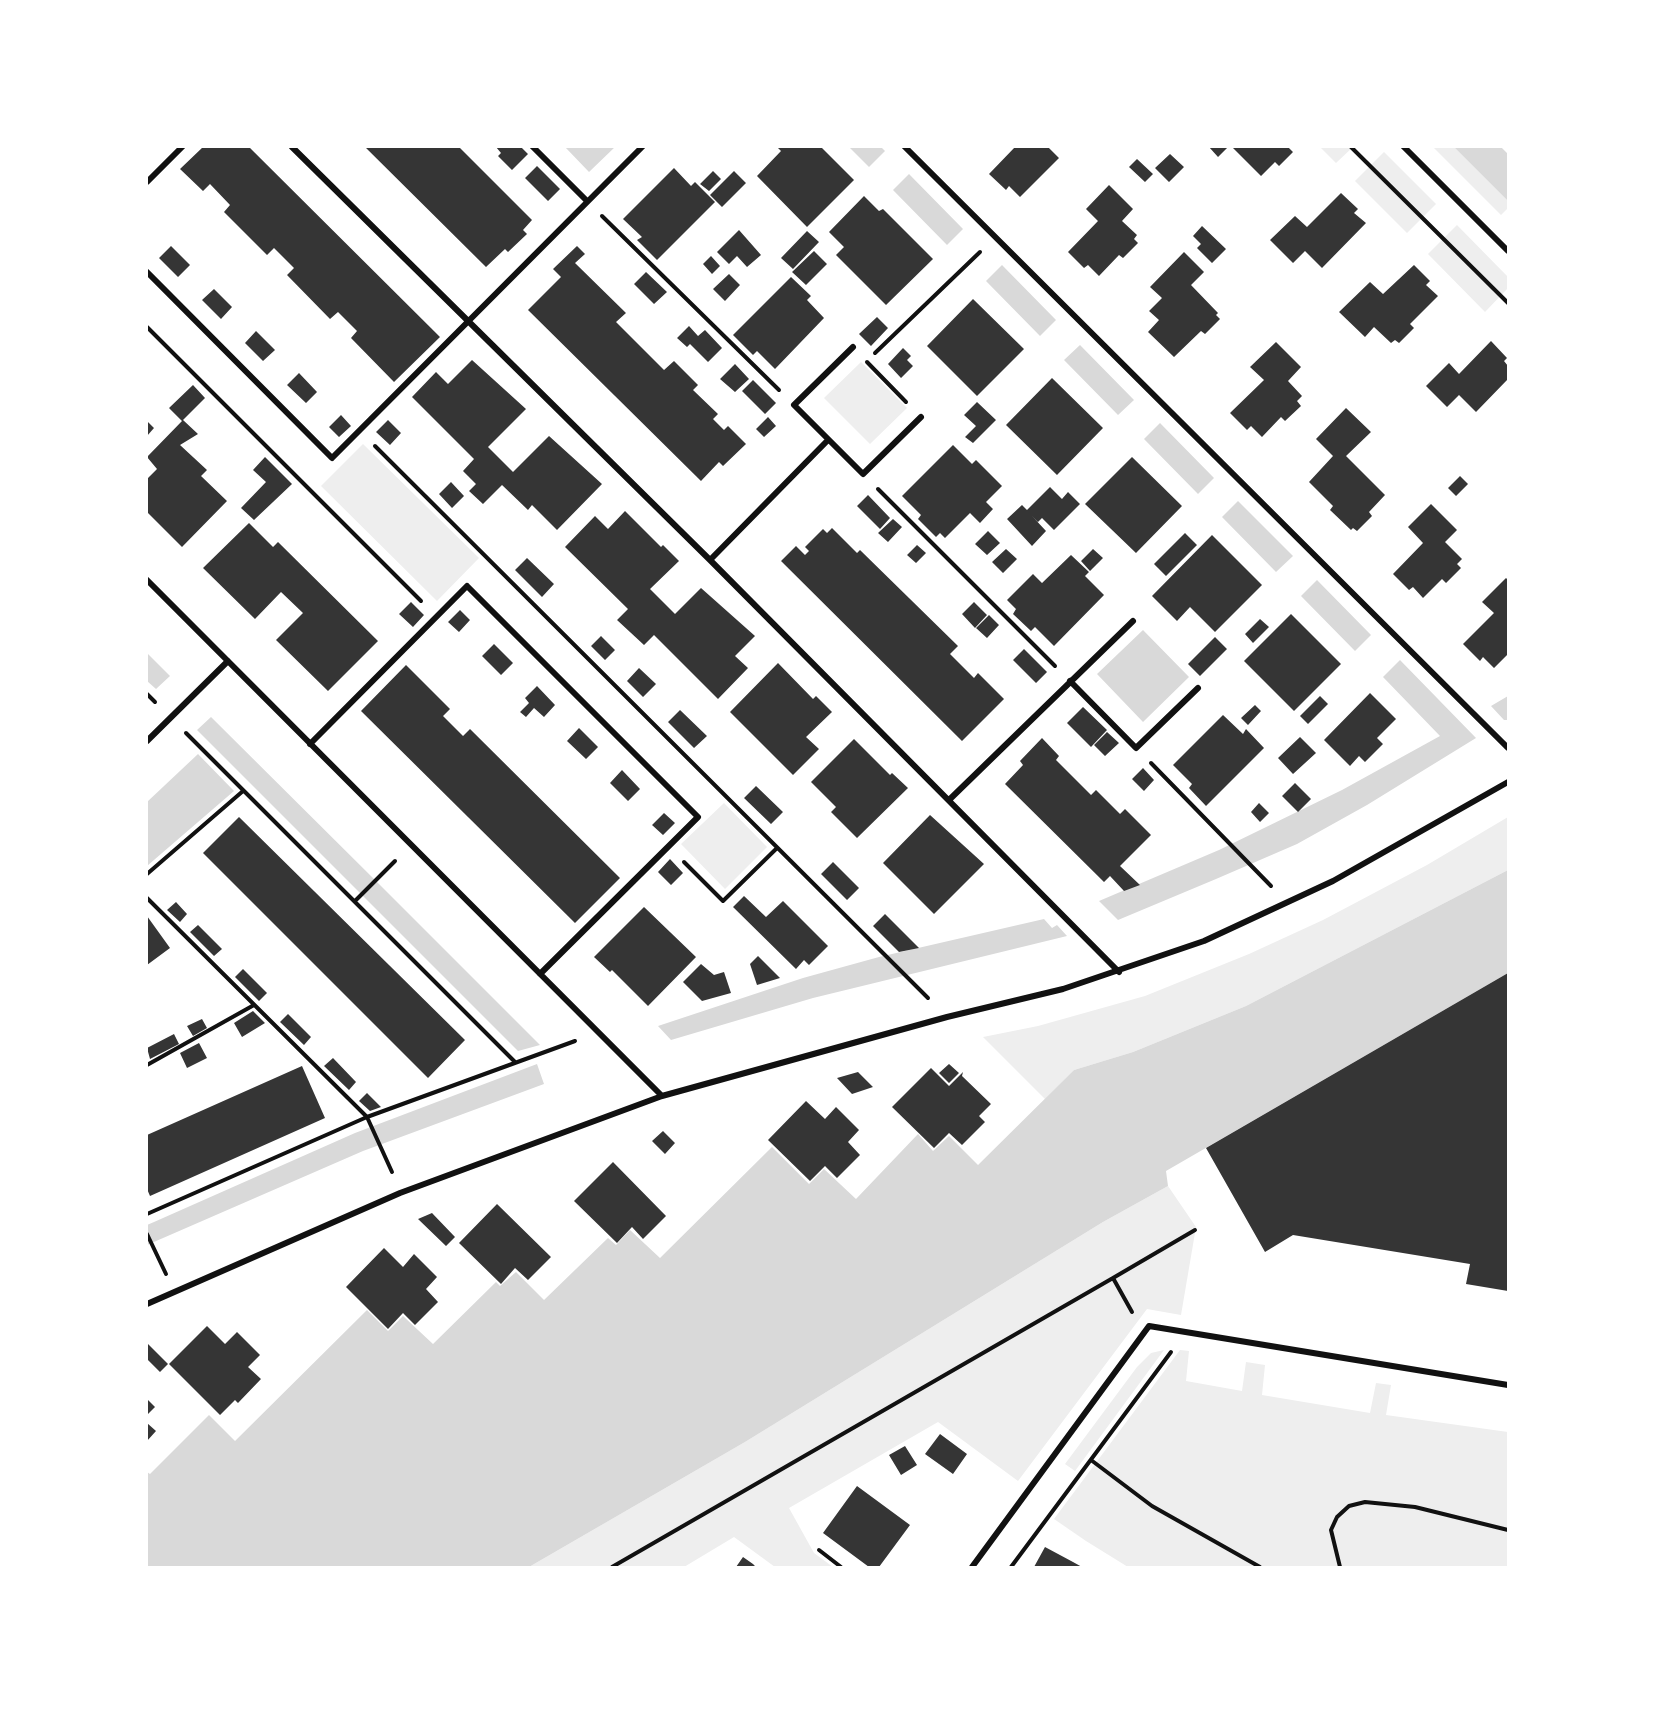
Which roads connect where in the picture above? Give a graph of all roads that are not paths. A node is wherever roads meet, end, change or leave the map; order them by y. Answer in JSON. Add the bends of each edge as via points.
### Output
{"nodes":[{"id":1,"x":182,"y":147,"type":"edge"},
{"id":2,"x":292,"y":147,"type":"edge"},
{"id":3,"x":533,"y":147,"type":"edge"},
{"id":4,"x":642,"y":147,"type":"edge"},
{"id":5,"x":905,"y":147,"type":"edge"},
{"id":6,"x":1404,"y":147,"type":"edge"},
{"id":7,"x":147,"y":182,"type":"edge"},
{"id":8,"x":587,"y":201,"type":"junction"},
{"id":9,"x":1508,"y":251,"type":"edge"},
{"id":10,"x":147,"y":272,"type":"edge"},
{"id":11,"x":467,"y":321,"type":"junction"},
{"id":12,"x":853,"y":347,"type":"dead end"},
{"id":13,"x":921,"y":417,"type":"road end"},
{"id":14,"x":828,"y":440,"type":"junction"},
{"id":15,"x":710,"y":560,"type":"junction"},
{"id":16,"x":147,"y":580,"type":"edge"},
{"id":17,"x":1133,"y":621,"type":"dead end"},
{"id":18,"x":228,"y":661,"type":"junction"},
{"id":19,"x":1070,"y":681,"type":"junction"},
{"id":20,"x":1198,"y":688,"type":"dead end"},
{"id":21,"x":147,"y":741,"type":"edge"},
{"id":22,"x":310,"y":744,"type":"junction"},
{"id":23,"x":1508,"y":748,"type":"edge"},
{"id":24,"x":1508,"y":782,"type":"edge"},
{"id":25,"x":949,"y":800,"type":"junction"},
{"id":26,"x":1119,"y":972,"type":"junction"},
{"id":27,"x":540,"y":974,"type":"junction"},
{"id":28,"x":662,"y":1096,"type":"junction"},
{"id":29,"x":147,"y":1305,"type":"edge"},
{"id":30,"x":1508,"y":1385,"type":"edge"},
{"id":31,"x":972,"y":1567,"type":"edge"}],
"edges":[{"from":1,"to":7,"type":"street"},
{"from":2,"to":11,"type":"street"},
{"from":3,"to":8,"type":"street"},
{"from":4,"to":8,"type":"street"},
{"from":5,"to":23,"type":"street"},
{"from":6,"to":9,"type":"street"},
{"from":8,"to":11,"type":"street"},
{"from":10,"to":11,"type":"street","via":[[332,458]]},
{"from":11,"to":15,"type":"street"},
{"from":12,"to":14,"type":"street","via":[[794,405]]},
{"from":13,"to":14,"type":"street","via":[[862,474]]},
{"from":14,"to":15,"type":"street"},
{"from":15,"to":25,"type":"street"},
{"from":16,"to":18,"type":"street"},
{"from":17,"to":19,"type":"street"},
{"from":18,"to":21,"type":"street"},
{"from":18,"to":22,"type":"street"},
{"from":19,"to":20,"type":"street","via":[[1136,748]]},
{"from":19,"to":25,"type":"street"},
{"from":22,"to":27,"type":"street"},
{"from":22,"to":27,"type":"street","via":[[467,586],[698,817]]},
{"from":24,"to":26,"type":"street","via":[[1381,856],[1288,904]]},
{"from":25,"to":26,"type":"street"},
{"from":26,"to":28,"type":"street"},
{"from":27,"to":28,"type":"street"},
{"from":28,"to":29,"type":"street","via":[[400,1193]]},
{"from":30,"to":31,"type":"street","via":[[1149,1326]]}]}
